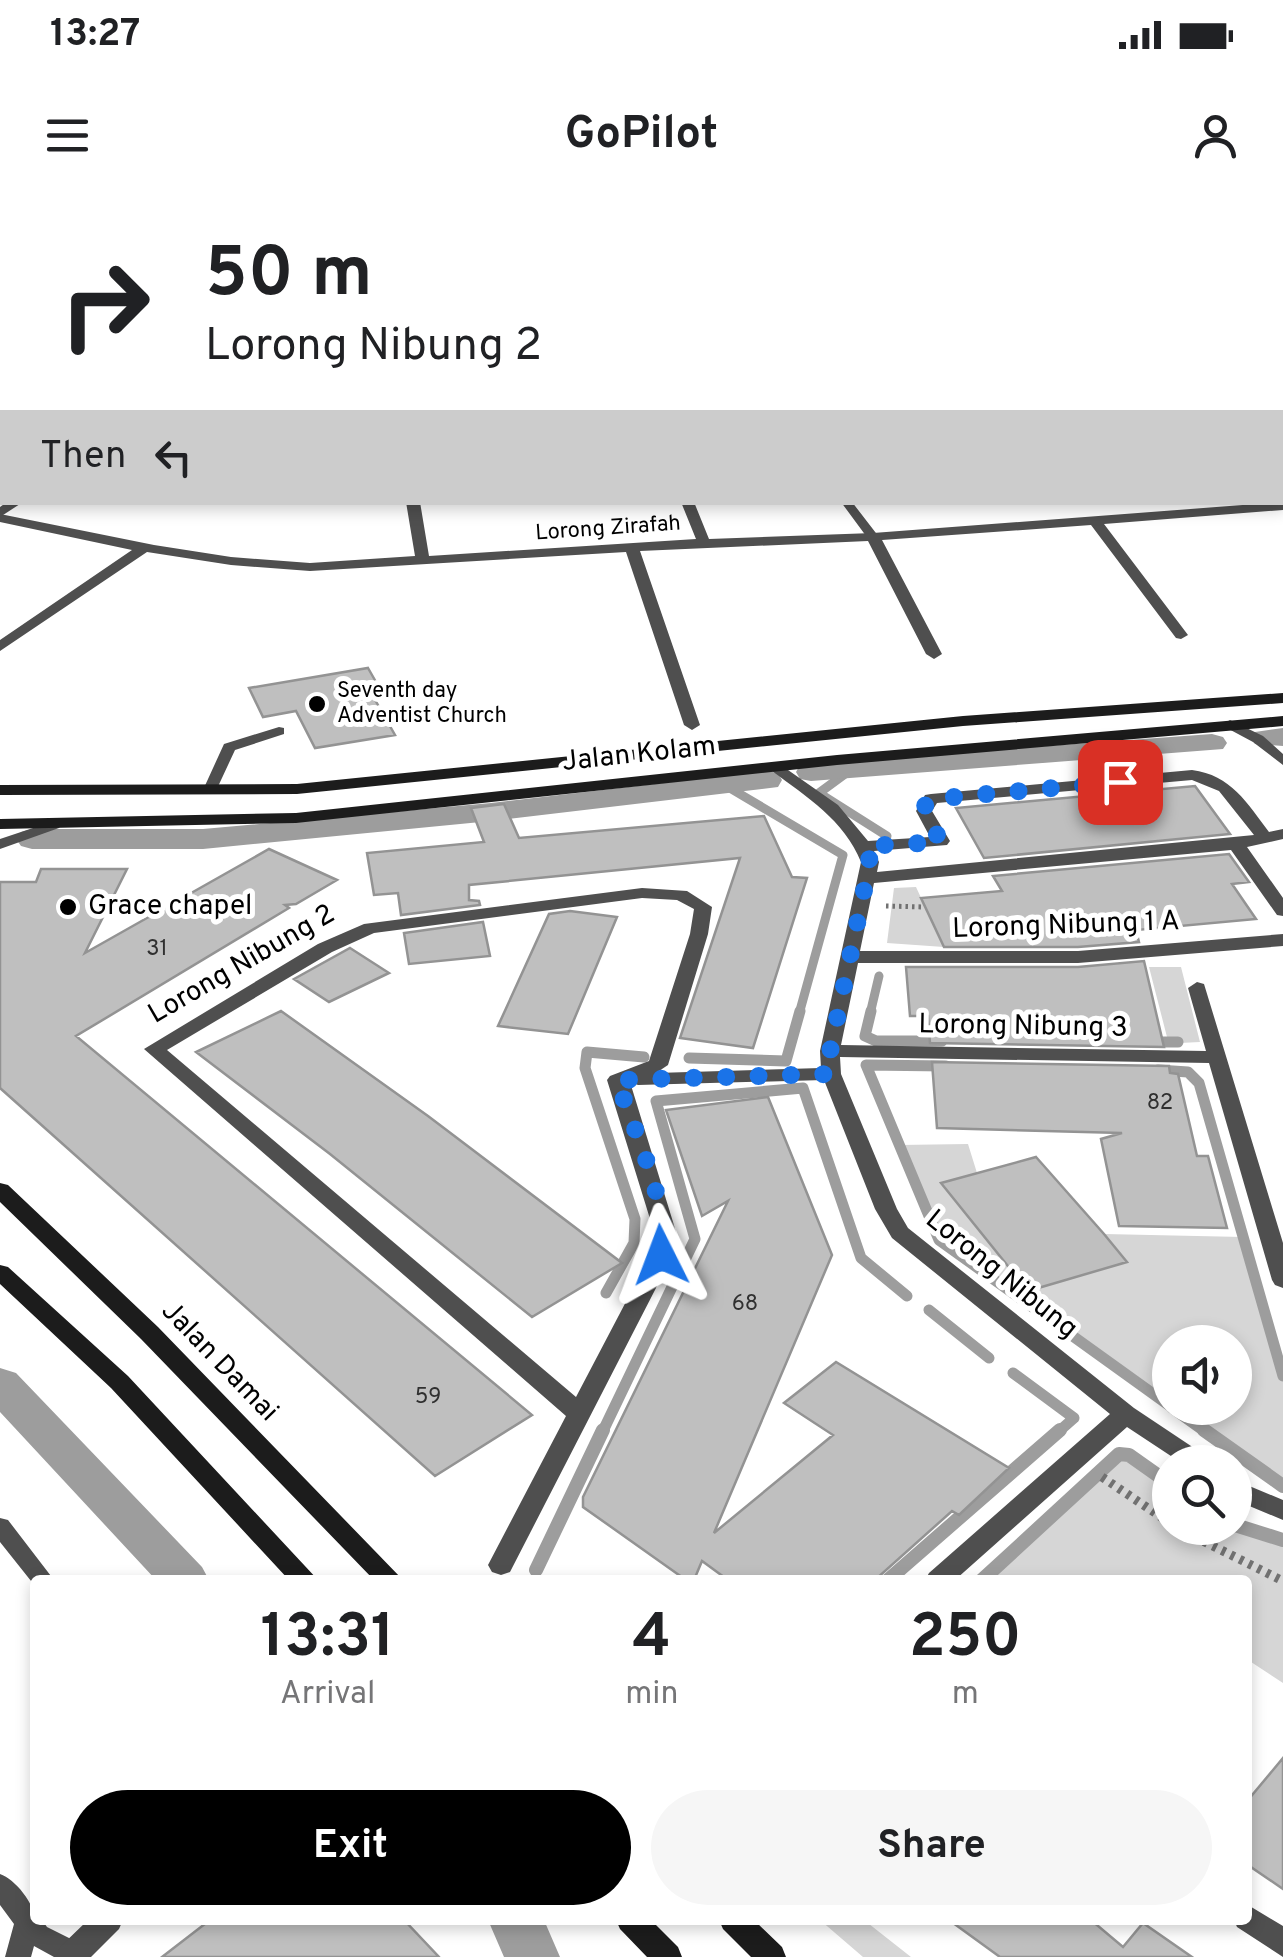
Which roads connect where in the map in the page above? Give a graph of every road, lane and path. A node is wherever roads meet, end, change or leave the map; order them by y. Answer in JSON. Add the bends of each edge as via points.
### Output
{"nodes":[{"id":1,"x":414,"y":505,"type":"edge"},
{"id":2,"x":688,"y":505,"type":"edge"},
{"id":3,"x":848,"y":505,"type":"edge"},
{"id":4,"x":1283,"y":506,"type":"edge"},
{"id":5,"x":0,"y":516,"type":"edge"},
{"id":6,"x":1095,"y":521,"type":"junction"},
{"id":7,"x":872,"y":537,"type":"junction"},
{"id":8,"x":704,"y":543,"type":"junction"},
{"id":9,"x":144,"y":548,"type":"junction"},
{"id":10,"x":632,"y":549,"type":"junction"},
{"id":11,"x":423,"y":560,"type":"junction"},
{"id":12,"x":1181,"y":635,"type":"dead end"},
{"id":13,"x":0,"y":646,"type":"edge"},
{"id":14,"x":934,"y":654,"type":"dead end"},
{"id":15,"x":1283,"y":698,"type":"edge"},
{"id":16,"x":1283,"y":721,"type":"edge"},
{"id":17,"x":1230,"y":724,"type":"junction"},
{"id":18,"x":692,"y":725,"type":"dead end"},
{"id":19,"x":280,"y":730,"type":"dead end"},
{"id":20,"x":686,"y":748,"type":"junction"},
{"id":21,"x":1283,"y":761,"type":"edge"},
{"id":22,"x":778,"y":768,"type":"junction"},
{"id":23,"x":0,"y":790,"type":"edge"},
{"id":24,"x":210,"y":790,"type":"junction"},
{"id":25,"x":0,"y":824,"type":"edge"},
{"id":26,"x":54,"y":824,"type":"junction"},
{"id":27,"x":1283,"y":834,"type":"edge"},
{"id":28,"x":1262,"y":836,"type":"junction"},
{"id":29,"x":941,"y":842,"type":"junction"},
{"id":30,"x":0,"y":844,"type":"edge"},
{"id":31,"x":1236,"y":844,"type":"junction"},
{"id":32,"x":866,"y":846,"type":"junction"},
{"id":33,"x":954,"y":870,"type":"junction"},
{"id":34,"x":868,"y":878,"type":"junction"},
{"id":35,"x":886,"y":906,"type":"dead end"},
{"id":36,"x":925,"y":907,"type":"dead end"},
{"id":37,"x":1283,"y":911,"type":"edge"},
{"id":38,"x":1283,"y":940,"type":"edge"},
{"id":39,"x":850,"y":957,"type":"junction"},
{"id":40,"x":1197,"y":988,"type":"dead end"},
{"id":41,"x":1216,"y":1058,"type":"junction"},
{"id":42,"x":830,"y":1062,"type":"junction"},
{"id":43,"x":623,"y":1078,"type":"junction"},
{"id":44,"x":0,"y":1190,"type":"edge"},
{"id":45,"x":0,"y":1272,"type":"edge"},
{"id":46,"x":1283,"y":1280,"type":"edge"},
{"id":47,"x":580,"y":1414,"type":"junction"},
{"id":48,"x":1126,"y":1414,"type":"junction"},
{"id":49,"x":1172,"y":1445,"type":"edge"},
{"id":50,"x":1102,"y":1476,"type":"dead end"},
{"id":51,"x":1252,"y":1497,"type":"edge"},
{"id":52,"x":1152,"y":1510,"type":"edge"},
{"id":53,"x":1283,"y":1511,"type":"edge"},
{"id":54,"x":0,"y":1526,"type":"edge"},
{"id":55,"x":1212,"y":1545,"type":"edge"},
{"id":56,"x":501,"y":1565,"type":"dead end"},
{"id":57,"x":39,"y":1575,"type":"edge"},
{"id":58,"x":300,"y":1575,"type":"edge"},
{"id":59,"x":385,"y":1575,"type":"edge"},
{"id":60,"x":944,"y":1575,"type":"edge"},
{"id":61,"x":1283,"y":1581,"type":"edge"},
{"id":62,"x":0,"y":1885,"type":"edge"},
{"id":63,"x":1252,"y":1921,"type":"edge"},
{"id":64,"x":27,"y":1924,"type":"junction"},
{"id":65,"x":103,"y":1925,"type":"edge"},
{"id":66,"x":636,"y":1925,"type":"edge"},
{"id":67,"x":739,"y":1925,"type":"edge"},
{"id":68,"x":1283,"y":1944,"type":"edge"},
{"id":69,"x":73,"y":1956,"type":"edge"},
{"id":70,"x":18,"y":1957,"type":"edge"},
{"id":71,"x":667,"y":1957,"type":"edge"},
{"id":72,"x":771,"y":1957,"type":"edge"}],
"edges":[{"from":1,"to":11,"type":"street"},
{"from":2,"to":8,"type":"street"},
{"from":3,"to":7,"type":"lane"},
{"from":4,"to":6,"type":"street","name":"Lorong Zirafah"},
{"from":5,"to":9,"type":"street","name":"Lorong Zirafah"},
{"from":6,"to":7,"type":"street","name":"Lorong Zirafah"},
{"from":6,"to":12,"type":"street"},
{"from":7,"to":8,"type":"street","name":"Lorong Zirafah"},
{"from":7,"to":14,"type":"street"},
{"from":8,"to":10,"type":"street","name":"Lorong Zirafah"},
{"from":9,"to":11,"type":"street","name":"Lorong Zirafah","via":[[262,566]]},
{"from":9,"to":13,"type":"street"},
{"from":10,"to":11,"type":"street","name":"Lorong Zirafah"},
{"from":10,"to":18,"type":"street"},
{"from":15,"to":20,"type":"main road","name":"Jalan Kolam"},
{"from":16,"to":17,"type":"main road","name":"Jalan Kolam"},
{"from":17,"to":21,"type":"lane"},
{"from":17,"to":22,"type":"main road","name":"Jalan Kolam"},
{"from":19,"to":24,"type":"lane","via":[[229,747]]},
{"from":20,"to":22,"type":"main road","via":[[730,752]]},
{"from":20,"to":24,"type":"main road","name":"Jalan Kolam","via":[[297,789]]},
{"from":22,"to":26,"type":"main road","name":"Jalan Kolam","via":[[296,818]]},
{"from":22,"to":32,"type":"street"},
{"from":23,"to":24,"type":"main road","name":"Jalan Kolam"},
{"from":25,"to":26,"type":"main road","name":"Jalan Kolam"},
{"from":26,"to":30,"type":"lane"},
{"from":27,"to":28,"type":"street"},
{"from":28,"to":29,"type":"street","via":[[1222,784],[1192,775],[932,799],[924,811]]},
{"from":28,"to":31,"type":"street"},
{"from":29,"to":32,"type":"street"},
{"from":29,"to":33,"type":"street"},
{"from":31,"to":33,"type":"street"},
{"from":31,"to":37,"type":"street"},
{"from":32,"to":34,"type":"street"},
{"from":33,"to":34,"type":"street"},
{"from":34,"to":39,"type":"street"},
{"from":35,"to":36,"type":"path"},
{"from":38,"to":39,"type":"street","name":"Lorong Nibung 1 A","via":[[1078,958]]},
{"from":39,"to":42,"type":"street"},
{"from":40,"to":41,"type":"street"},
{"from":41,"to":42,"type":"street","name":"Lorong Nibung 3"},
{"from":41,"to":46,"type":"street"},
{"from":42,"to":43,"type":"street"},
{"from":42,"to":48,"type":"street","name":"Lorong Nibung","via":[[900,1233]]},
{"from":43,"to":47,"type":"street","via":[[666,1235]]},
{"from":43,"to":47,"type":"street","name":"Lorong Nibung 2","via":[[658,1064],[703,907],[681,895],[642,893],[370,928],[154,1049]]},
{"from":44,"to":59,"type":"main road","name":"Jalan Damai"},
{"from":45,"to":58,"type":"main road","via":[[125,1388]]},
{"from":47,"to":56,"type":"street"},
{"from":48,"to":49,"type":"street","name":"Lorong Nibung"},
{"from":48,"to":60,"type":"street"},
{"from":50,"to":52,"type":"path"},
{"from":51,"to":53,"type":"street"},
{"from":54,"to":57,"type":"lane"},
{"from":55,"to":61,"type":"path"},
{"from":62,"to":64,"type":"lane"},
{"from":63,"to":68,"type":"street"},
{"from":64,"to":69,"type":"lane"},
{"from":64,"to":70,"type":"lane"},
{"from":65,"to":69,"type":"street"},
{"from":66,"to":71,"type":"main road"},
{"from":67,"to":72,"type":"main road"}]}
